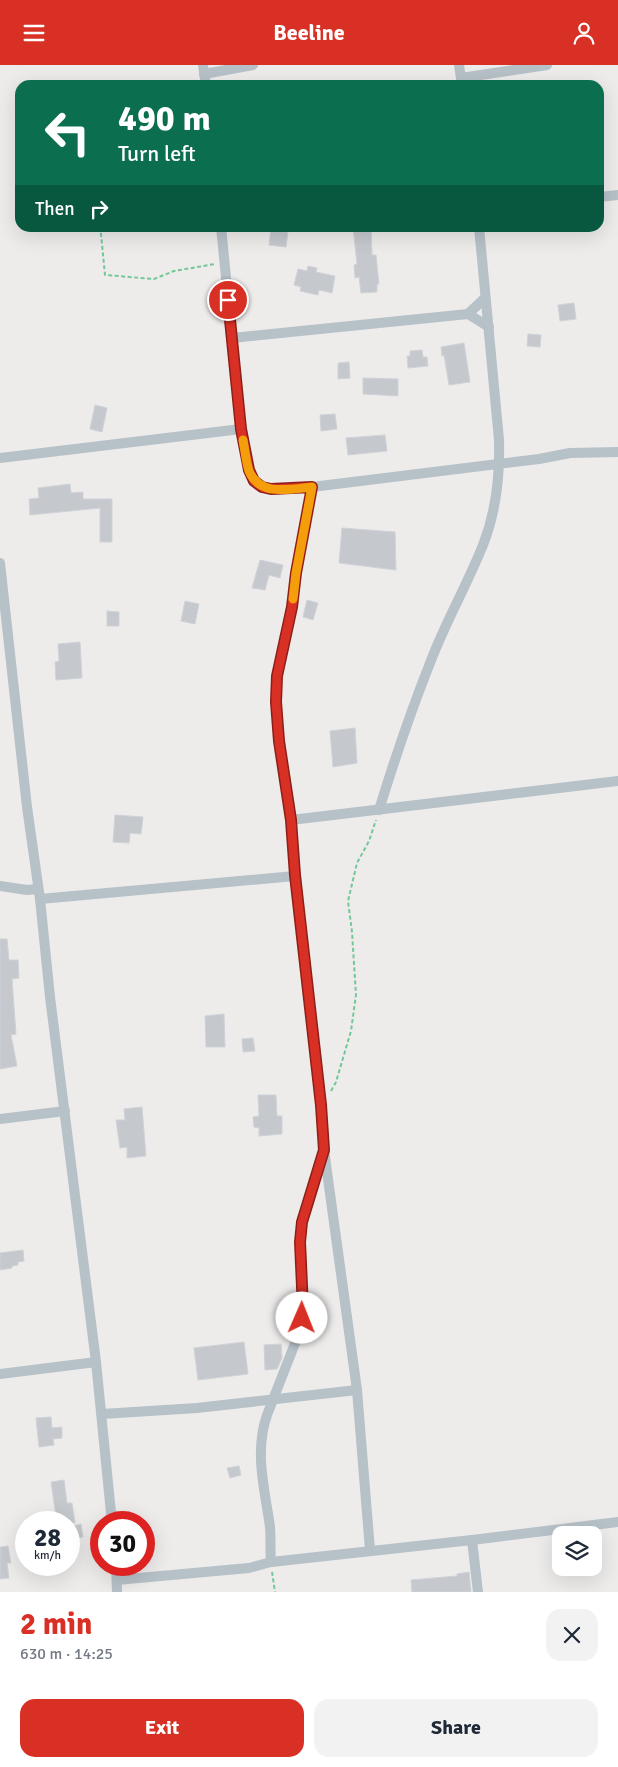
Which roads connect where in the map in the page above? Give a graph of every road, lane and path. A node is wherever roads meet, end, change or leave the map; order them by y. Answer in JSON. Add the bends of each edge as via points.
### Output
{"nodes":[{"id":1,"x":253,"y":65,"type":"edge"},
{"id":2,"x":459,"y":65,"type":"edge"},
{"id":3,"x":547,"y":65,"type":"edge"},
{"id":4,"x":204,"y":69,"type":"edge"},
{"id":5,"x":461,"y":80,"type":"edge"},
{"id":6,"x":466,"y":80,"type":"edge"},
{"id":7,"x":618,"y":195,"type":"edge"},
{"id":8,"x":604,"y":196,"type":"edge"},
{"id":9,"x":101,"y":232,"type":"edge"},
{"id":10,"x":221,"y":232,"type":"edge"},
{"id":11,"x":479,"y":232,"type":"edge"},
{"id":12,"x":224,"y":263,"type":"junction"},
{"id":13,"x":485,"y":298,"type":"junction"},
{"id":14,"x":468,"y":314,"type":"junction"},
{"id":15,"x":489,"y":327,"type":"junction"},
{"id":16,"x":232,"y":337,"type":"junction"},
{"id":17,"x":241,"y":429,"type":"junction"},
{"id":18,"x":618,"y":452,"type":"edge"},
{"id":19,"x":0,"y":458,"type":"edge"},
{"id":20,"x":499,"y":464,"type":"junction"},
{"id":21,"x":312,"y":487,"type":"junction"},
{"id":22,"x":0,"y":563,"type":"edge"},
{"id":23,"x":618,"y":781,"type":"edge"},
{"id":24,"x":378,"y":810,"type":"junction"},
{"id":25,"x":291,"y":820,"type":"junction"},
{"id":26,"x":295,"y":875,"type":"junction"},
{"id":27,"x":0,"y":885,"type":"edge"},
{"id":28,"x":39,"y":894,"type":"junction"},
{"id":29,"x":321,"y":1105,"type":"junction"},
{"id":30,"x":64,"y":1111,"type":"junction"},
{"id":31,"x":0,"y":1119,"type":"edge"},
{"id":32,"x":324,"y":1150,"type":"junction"},
{"id":33,"x":96,"y":1362,"type":"junction"},
{"id":34,"x":0,"y":1374,"type":"edge"},
{"id":35,"x":357,"y":1391,"type":"junction"},
{"id":36,"x":273,"y":1400,"type":"junction"},
{"id":37,"x":102,"y":1414,"type":"junction"},
{"id":38,"x":111,"y":1511,"type":"edge"},
{"id":39,"x":618,"y":1521,"type":"edge"},
{"id":40,"x":472,"y":1540,"type":"junction"},
{"id":41,"x":370,"y":1550,"type":"junction"},
{"id":42,"x":271,"y":1563,"type":"junction"},
{"id":43,"x":117,"y":1576,"type":"edge"},
{"id":44,"x":117,"y":1580,"type":"junction"},
{"id":45,"x":117,"y":1592,"type":"edge"},
{"id":46,"x":274,"y":1592,"type":"edge"},
{"id":47,"x":478,"y":1592,"type":"edge"}],
"edges":[{"from":1,"to":4,"type":"street"},
{"from":2,"to":5,"type":"street"},
{"from":3,"to":6,"type":"street"},
{"from":7,"to":8,"type":"street"},
{"from":9,"to":12,"type":"path","via":[[106,275],[154,279],[174,271]]},
{"from":10,"to":12,"type":"street"},
{"from":11,"to":13,"type":"street"},
{"from":12,"to":16,"type":"street"},
{"from":13,"to":14,"type":"street"},
{"from":13,"to":15,"type":"street"},
{"from":14,"to":15,"type":"street"},
{"from":14,"to":16,"type":"street"},
{"from":15,"to":20,"type":"street"},
{"from":16,"to":17,"type":"street"},
{"from":17,"to":19,"type":"street"},
{"from":17,"to":21,"type":"street","via":[[254,481],[271,489]]},
{"from":18,"to":20,"type":"street","via":[[570,453]]},
{"from":20,"to":21,"type":"street"},
{"from":20,"to":24,"type":"street","via":[[494,509],[483,544],[430,663]]},
{"from":21,"to":25,"type":"street","via":[[277,676],[279,741]]},
{"from":22,"to":28,"type":"street"},
{"from":23,"to":24,"type":"street"},
{"from":24,"to":25,"type":"street"},
{"from":24,"to":29,"type":"path","via":[[369,841],[357,863],[348,901],[356,995],[351,1031],[336,1082]]},
{"from":25,"to":26,"type":"street"},
{"from":26,"to":28,"type":"street"},
{"from":26,"to":29,"type":"street"},
{"from":27,"to":28,"type":"street"},
{"from":28,"to":30,"type":"street"},
{"from":29,"to":32,"type":"street"},
{"from":30,"to":31,"type":"street"},
{"from":30,"to":33,"type":"street"},
{"from":32,"to":35,"type":"street"},
{"from":32,"to":36,"type":"street","via":[[302,1222],[301,1328]]},
{"from":33,"to":34,"type":"street"},
{"from":33,"to":37,"type":"street"},
{"from":35,"to":36,"type":"street"},
{"from":35,"to":41,"type":"street"},
{"from":36,"to":37,"type":"street"},
{"from":36,"to":42,"type":"street","via":[[260,1444]]},
{"from":37,"to":38,"type":"street"},
{"from":39,"to":40,"type":"street"},
{"from":40,"to":41,"type":"street"},
{"from":40,"to":47,"type":"street"},
{"from":41,"to":42,"type":"street"},
{"from":42,"to":44,"type":"street","via":[[249,1568]]},
{"from":42,"to":46,"type":"path"},
{"from":43,"to":44,"type":"street"},
{"from":44,"to":45,"type":"street"}]}
